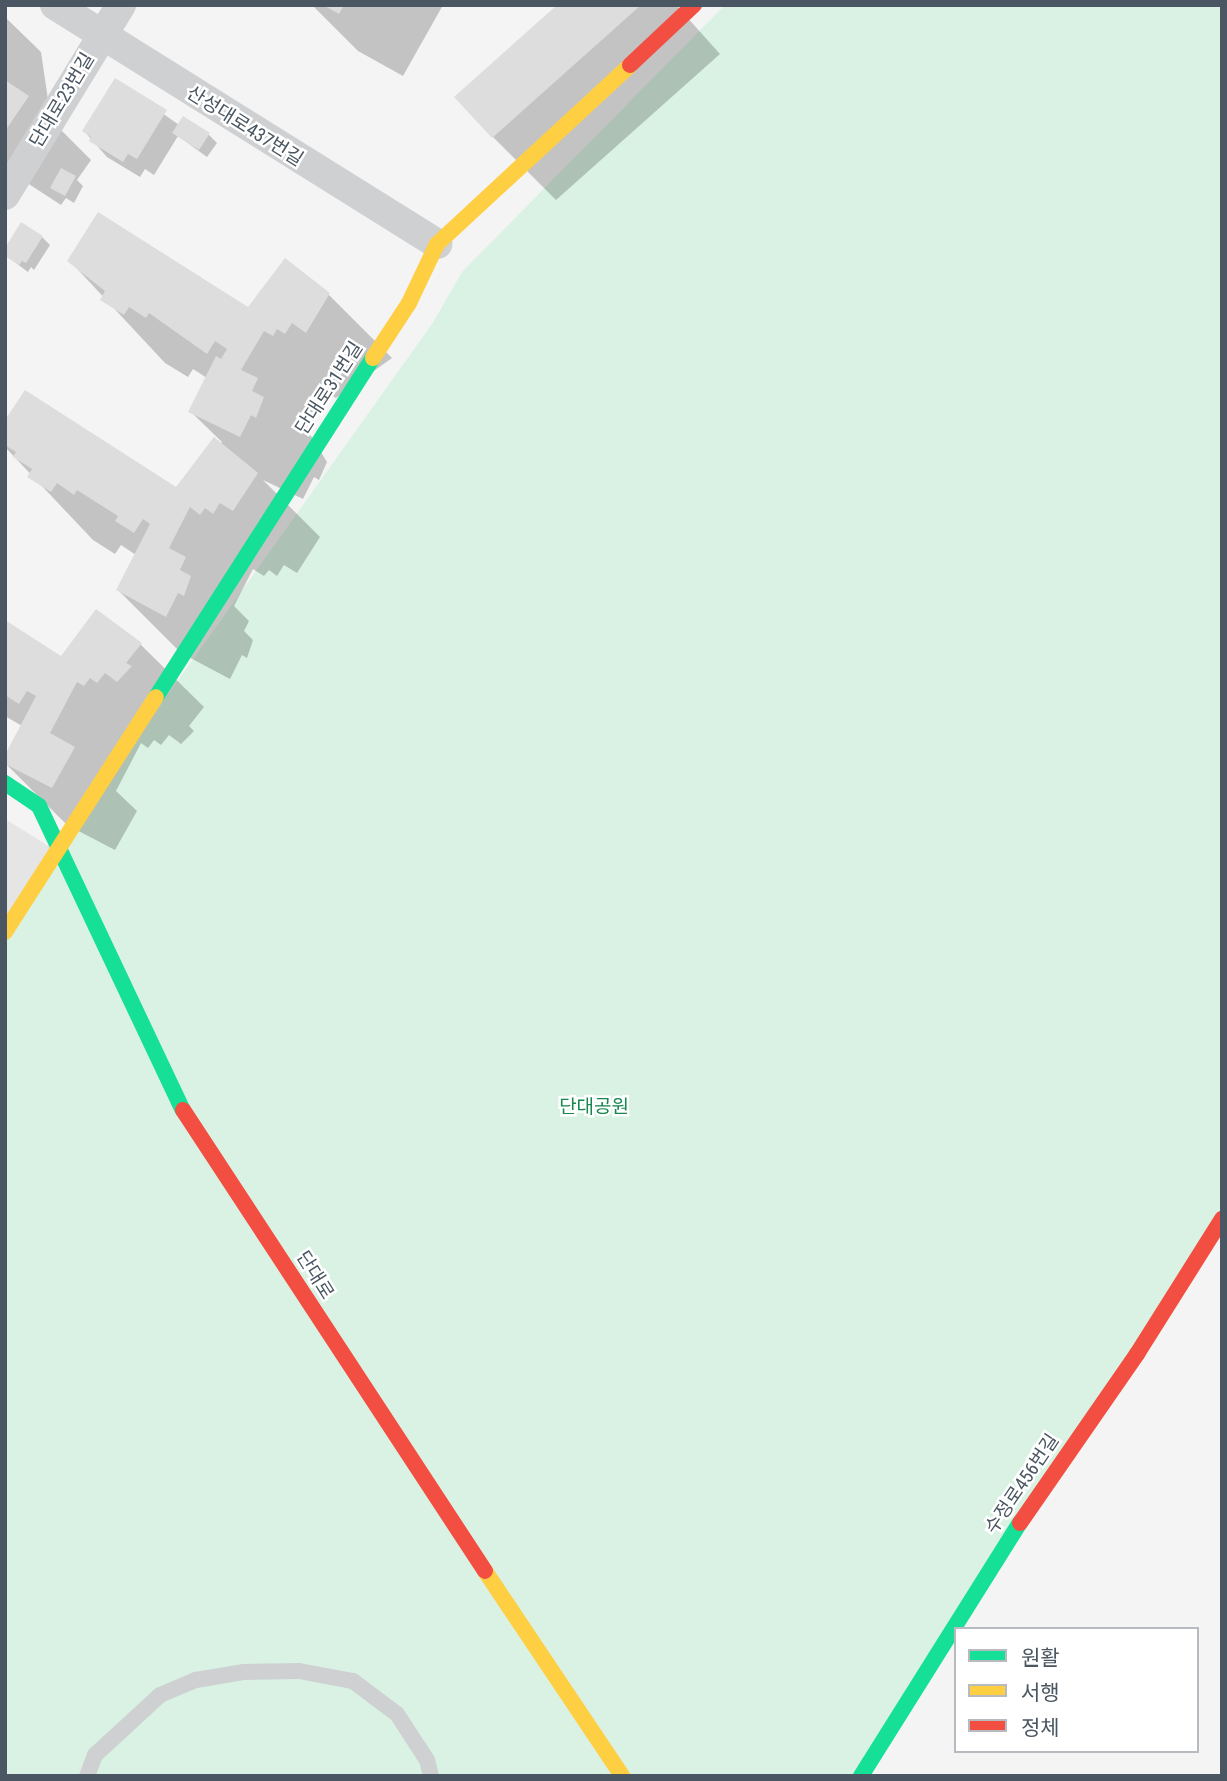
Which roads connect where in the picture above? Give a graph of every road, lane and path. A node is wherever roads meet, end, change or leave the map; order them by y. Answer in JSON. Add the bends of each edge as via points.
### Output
{"nodes":[{"id":1,"x":55,"y":5,"type":"edge"},
{"id":2,"x":121,"y":5,"type":"edge"},
{"id":3,"x":694,"y":5,"type":"edge"},
{"id":4,"x":100,"y":37,"type":"junction"},
{"id":5,"x":5,"y":195,"type":"edge"},
{"id":6,"x":437,"y":244,"type":"junction"},
{"id":7,"x":5,"y":783,"type":"edge"},
{"id":8,"x":60,"y":846,"type":"junction"},
{"id":9,"x":5,"y":932,"type":"edge"},
{"id":10,"x":1222,"y":1219,"type":"edge"},
{"id":11,"x":87,"y":1776,"type":"edge"},
{"id":12,"x":431,"y":1776,"type":"edge"},
{"id":13,"x":622,"y":1776,"type":"edge"},
{"id":14,"x":861,"y":1776,"type":"edge"}],
"edges":[{"from":1,"to":4,"type":"street","name":"산성대로437번길"},
{"from":2,"to":4,"type":"street","name":"단대로23번길"},
{"from":3,"to":6,"type":"street","name":"단대로31번길"},
{"from":4,"to":5,"type":"street","name":"단대로23번길"},
{"from":4,"to":6,"type":"street","name":"산성대로437번길"},
{"from":6,"to":8,"type":"street","name":"단대로31번길","via":[[409,303]]},
{"from":7,"to":8,"type":"street","name":"단대로","via":[[39,806]]},
{"from":8,"to":9,"type":"street","name":"단대로31번길"},
{"from":8,"to":13,"type":"street","name":"단대로","via":[[181,1106],[359,1383]]},
{"from":10,"to":14,"type":"street","name":"수정로456번길","via":[[1008,1540]]},
{"from":11,"to":12,"type":"lane","via":[[95,1755],[160,1695],[195,1680],[244,1672],[299,1671],[353,1681],[397,1714]]}]}
